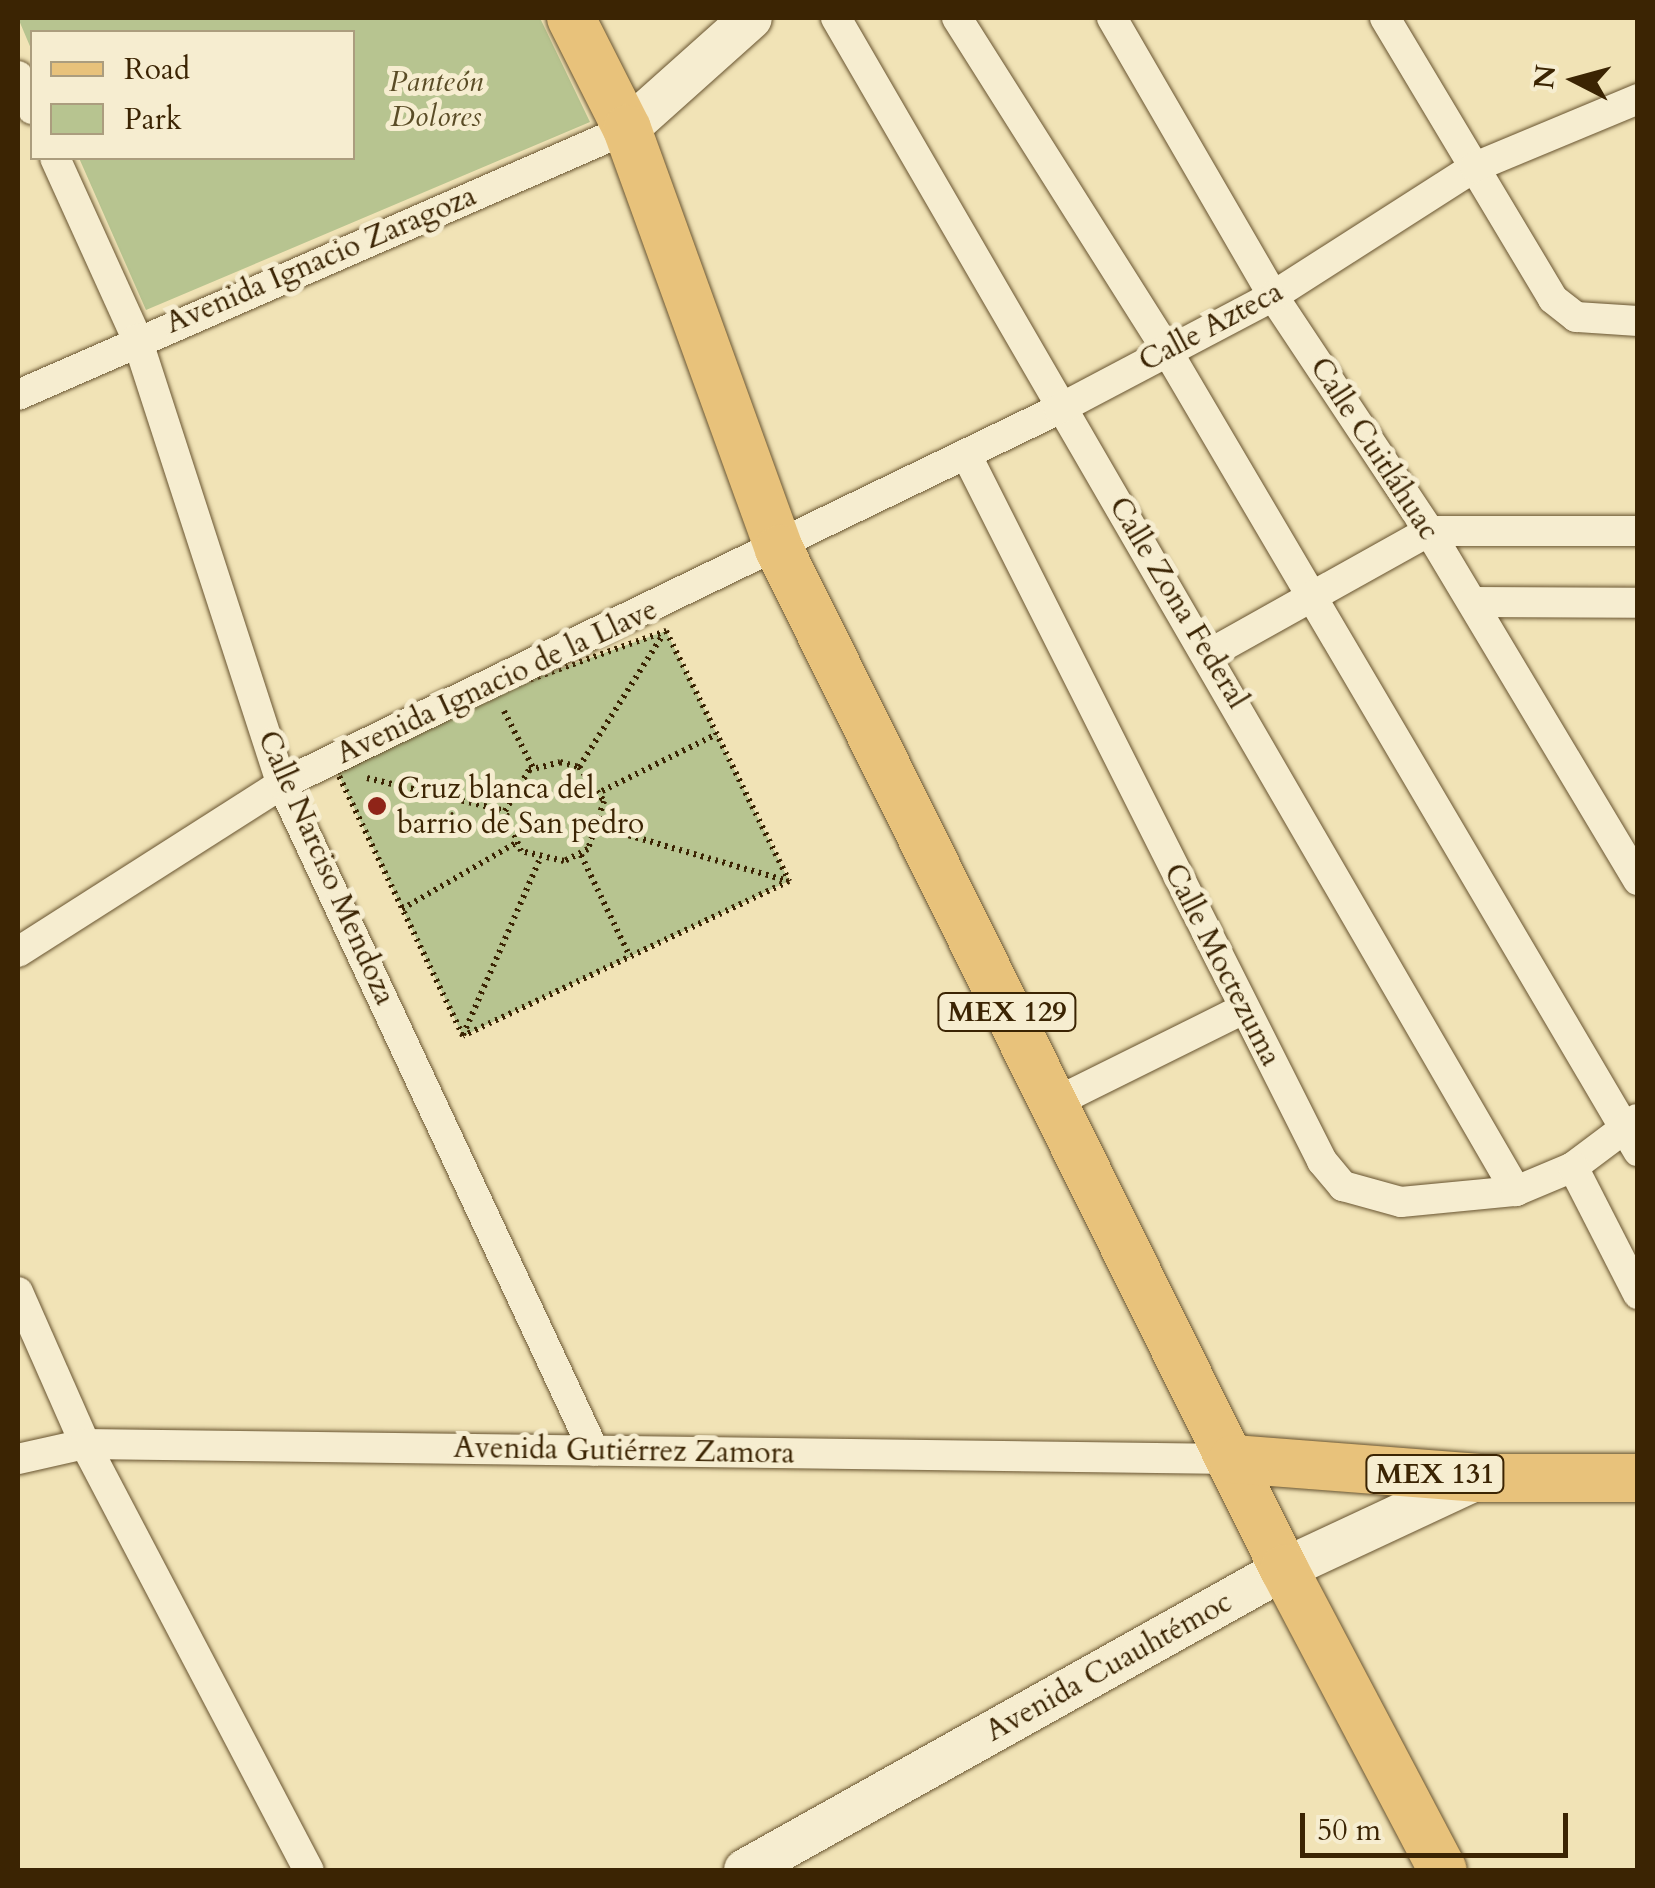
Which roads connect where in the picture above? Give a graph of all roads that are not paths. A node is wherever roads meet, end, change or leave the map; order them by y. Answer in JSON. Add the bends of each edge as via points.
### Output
{"nodes":[{"id":1,"x":571,"y":18,"type":"edge"},
{"id":2,"x":751,"y":18,"type":"edge"},
{"id":3,"x":836,"y":18,"type":"edge"},
{"id":4,"x":958,"y":18,"type":"edge"},
{"id":5,"x":1112,"y":18,"type":"edge"},
{"id":6,"x":1386,"y":18,"type":"edge"},
{"id":7,"x":18,"y":76,"type":"edge"},
{"id":8,"x":1638,"y":99,"type":"edge"},
{"id":9,"x":30,"y":104,"type":"edge"},
{"id":10,"x":626,"y":129,"type":"junction"},
{"id":11,"x":55,"y":160,"type":"edge"},
{"id":12,"x":1475,"y":168,"type":"junction"},
{"id":13,"x":1273,"y":296,"type":"junction"},
{"id":14,"x":1638,"y":321,"type":"edge"},
{"id":15,"x":137,"y":339,"type":"junction"},
{"id":16,"x":1166,"y":350,"type":"junction"},
{"id":17,"x":18,"y":394,"type":"edge"},
{"id":18,"x":1059,"y":409,"type":"junction"},
{"id":19,"x":966,"y":454,"type":"junction"},
{"id":20,"x":1429,"y":531,"type":"junction"},
{"id":21,"x":1638,"y":531,"type":"edge"},
{"id":22,"x":779,"y":549,"type":"junction"},
{"id":23,"x":1314,"y":601,"type":"junction"},
{"id":24,"x":1472,"y":602,"type":"junction"},
{"id":25,"x":1638,"y":603,"type":"edge"},
{"id":26,"x":1211,"y":654,"type":"junction"},
{"id":27,"x":282,"y":784,"type":"junction"},
{"id":28,"x":1638,"y":880,"type":"edge"},
{"id":29,"x":18,"y":952,"type":"edge"},
{"id":30,"x":1244,"y":1009,"type":"junction"},
{"id":31,"x":1052,"y":1104,"type":"junction"},
{"id":32,"x":1633,"y":1133,"type":"edge"},
{"id":33,"x":1573,"y":1167,"type":"junction"},
{"id":34,"x":1516,"y":1191,"type":"junction"},
{"id":35,"x":18,"y":1292,"type":"edge"},
{"id":36,"x":1638,"y":1294,"type":"edge"},
{"id":37,"x":85,"y":1444,"type":"junction"},
{"id":38,"x":594,"y":1451,"type":"junction"},
{"id":39,"x":1233,"y":1458,"type":"junction"},
{"id":40,"x":18,"y":1459,"type":"edge"},
{"id":41,"x":1479,"y":1478,"type":"junction"},
{"id":42,"x":1638,"y":1478,"type":"edge"},
{"id":43,"x":1284,"y":1569,"type":"junction"},
{"id":44,"x":309,"y":1870,"type":"edge"},
{"id":45,"x":745,"y":1870,"type":"edge"},
{"id":46,"x":1444,"y":1870,"type":"edge"}],
"edges":[{"from":1,"to":10,"type":"main road","number":"MEX 129"},
{"from":2,"to":10,"type":"main road"},
{"from":3,"to":18,"type":"street","name":"Calle Zona Federal"},
{"from":4,"to":16,"type":"street"},
{"from":5,"to":13,"type":"street","name":"Calle Cuitláhuac"},
{"from":6,"to":12,"type":"street"},
{"from":7,"to":9,"type":"street"},
{"from":8,"to":12,"type":"street","name":"Calle Azteca"},
{"from":10,"to":15,"type":"street","name":"Avenida Ignacio Zaragoza"},
{"from":10,"to":22,"type":"main road","number":"MEX 129"},
{"from":11,"to":15,"type":"street","name":"Calle Narciso Mendoza"},
{"from":12,"to":13,"type":"street","name":"Calle Azteca"},
{"from":12,"to":14,"type":"street","via":[[1564,312]]},
{"from":13,"to":16,"type":"street","name":"Calle Azteca"},
{"from":13,"to":20,"type":"street","name":"Calle Cuitláhuac"},
{"from":15,"to":17,"type":"street","name":"Avenida Ignacio Zaragoza"},
{"from":15,"to":27,"type":"street","name":"Calle Narciso Mendoza"},
{"from":16,"to":18,"type":"street","name":"Calle Azteca"},
{"from":16,"to":23,"type":"street"},
{"from":18,"to":19,"type":"street","name":"Calle Azteca"},
{"from":18,"to":26,"type":"street","name":"Calle Zona Federal"},
{"from":19,"to":22,"type":"street","name":"Calle Azteca"},
{"from":19,"to":30,"type":"street","name":"Calle Moctezuma"},
{"from":20,"to":21,"type":"street"},
{"from":20,"to":23,"type":"street"},
{"from":20,"to":24,"type":"street","name":"Calle Cuitláhuac"},
{"from":22,"to":27,"type":"street","name":"Avenida Ignacio de la Llave"},
{"from":22,"to":31,"type":"main road","number":"MEX 129"},
{"from":23,"to":26,"type":"street"},
{"from":23,"to":32,"type":"street"},
{"from":24,"to":25,"type":"street"},
{"from":24,"to":28,"type":"street","name":"Calle Cuitláhuac"},
{"from":26,"to":34,"type":"street","name":"Calle Zona Federal"},
{"from":27,"to":29,"type":"street","name":"Avenida Ignacio de la Llave"},
{"from":27,"to":38,"type":"street","name":"Calle Narciso Mendoza"},
{"from":30,"to":31,"type":"street"},
{"from":30,"to":34,"type":"street","name":"Calle Moctezuma","via":[[1322,1161],[1343,1186],[1401,1202]]},
{"from":31,"to":39,"type":"main road","number":"MEX 129"},
{"from":32,"to":33,"type":"street","name":"Calle Moctezuma"},
{"from":33,"to":34,"type":"street","name":"Calle Moctezuma"},
{"from":33,"to":36,"type":"street"},
{"from":35,"to":37,"type":"street"},
{"from":37,"to":38,"type":"street","name":"Avenida Gutiérrez Zamora"},
{"from":37,"to":40,"type":"street","name":"Avenida Gutiérrez Zamora"},
{"from":37,"to":44,"type":"street"},
{"from":38,"to":39,"type":"street","name":"Avenida Gutiérrez Zamora"},
{"from":39,"to":41,"type":"main road","number":"MEX 131"},
{"from":39,"to":43,"type":"main road","number":"MEX 129"},
{"from":41,"to":42,"type":"main road","number":"MEX 131"},
{"from":41,"to":43,"type":"main road","name":"Avenida Cuauhtémoc"},
{"from":43,"to":45,"type":"main road","name":"Avenida Cuauhtémoc"},
{"from":43,"to":46,"type":"main road","number":"MEX 129"}]}
